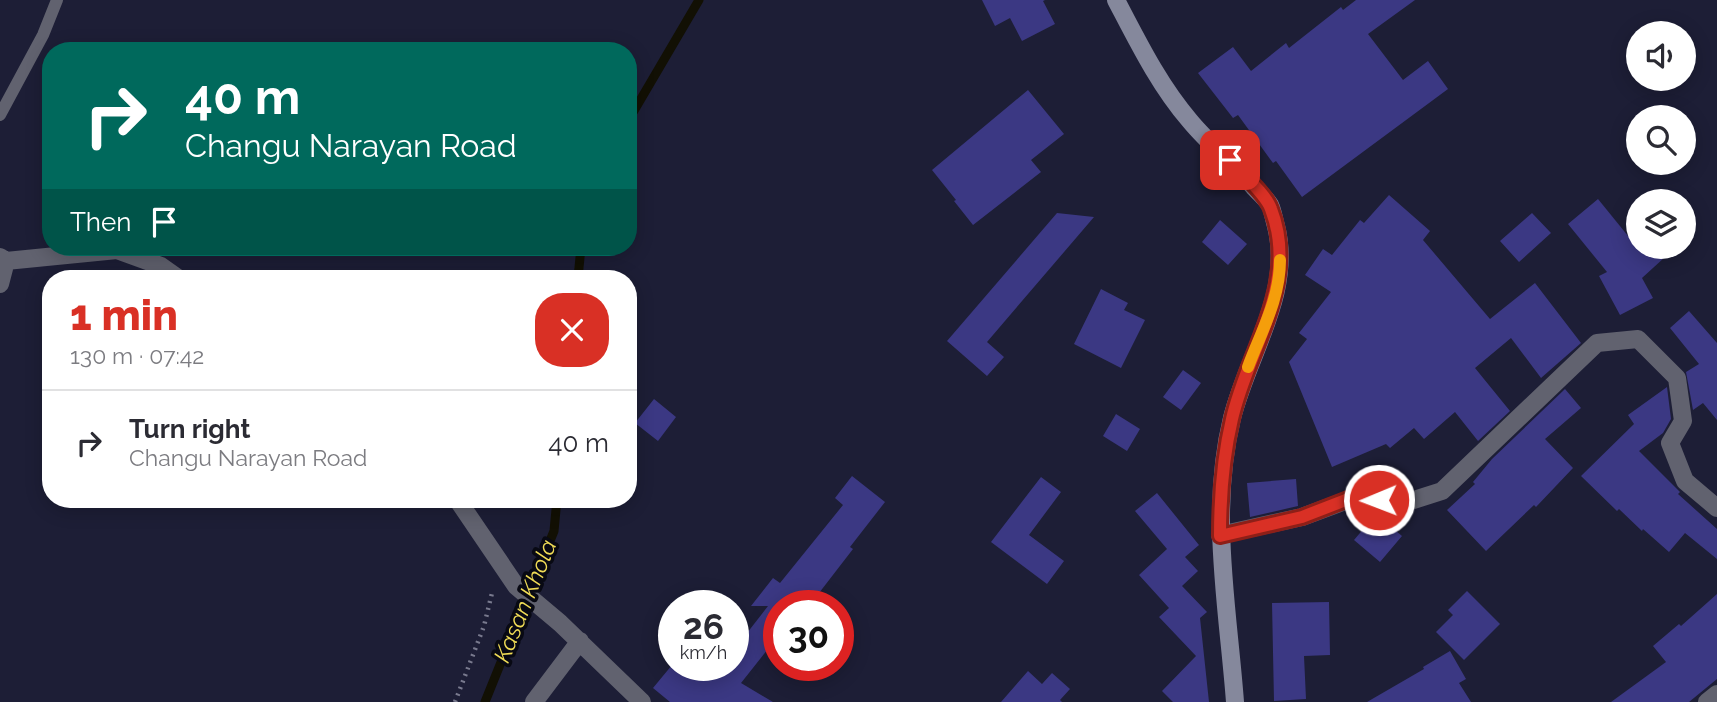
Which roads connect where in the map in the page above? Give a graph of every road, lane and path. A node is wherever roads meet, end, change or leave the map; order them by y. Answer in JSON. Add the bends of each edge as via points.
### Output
{"nodes":[{"id":1,"x":57,"y":0,"type":"edge"},
{"id":2,"x":1116,"y":0,"type":"edge"},
{"id":3,"x":0,"y":115,"type":"edge"},
{"id":4,"x":42,"y":256,"type":"edge"},
{"id":5,"x":134,"y":256,"type":"edge"},
{"id":6,"x":3,"y":259,"type":"edge"},
{"id":7,"x":167,"y":270,"type":"edge"},
{"id":8,"x":0,"y":284,"type":"edge"},
{"id":9,"x":463,"y":508,"type":"edge"},
{"id":10,"x":1717,"y":508,"type":"edge"},
{"id":11,"x":1220,"y":536,"type":"junction"},
{"id":12,"x":500,"y":562,"type":"junction"},
{"id":13,"x":580,"y":641,"type":"junction"},
{"id":14,"x":1717,"y":694,"type":"edge"},
{"id":15,"x":455,"y":702,"type":"edge"},
{"id":16,"x":534,"y":702,"type":"edge"},
{"id":17,"x":642,"y":702,"type":"edge"},
{"id":18,"x":1235,"y":702,"type":"edge"},
{"id":19,"x":1707,"y":702,"type":"edge"}],
"edges":[{"from":1,"to":3,"type":"lane"},
{"from":2,"to":11,"type":"main road","via":[[1165,89],[1191,123],[1271,206],[1280,241],[1280,279],[1232,419],[1220,495]]},
{"from":4,"to":6,"type":"street"},
{"from":5,"to":7,"type":"street"},
{"from":6,"to":8,"type":"street"},
{"from":9,"to":12,"type":"street"},
{"from":10,"to":11,"type":"street","via":[[1685,481],[1670,443],[1683,421],[1677,378],[1638,339],[1597,343],[1442,491],[1401,504],[1356,496],[1302,517]]},
{"from":11,"to":18,"type":"main road"},
{"from":12,"to":13,"type":"street","via":[[516,586]]},
{"from":12,"to":15,"type":"path","via":[[484,626]]},
{"from":13,"to":16,"type":"street"},
{"from":13,"to":17,"type":"street"},
{"from":14,"to":19,"type":"street"}]}
